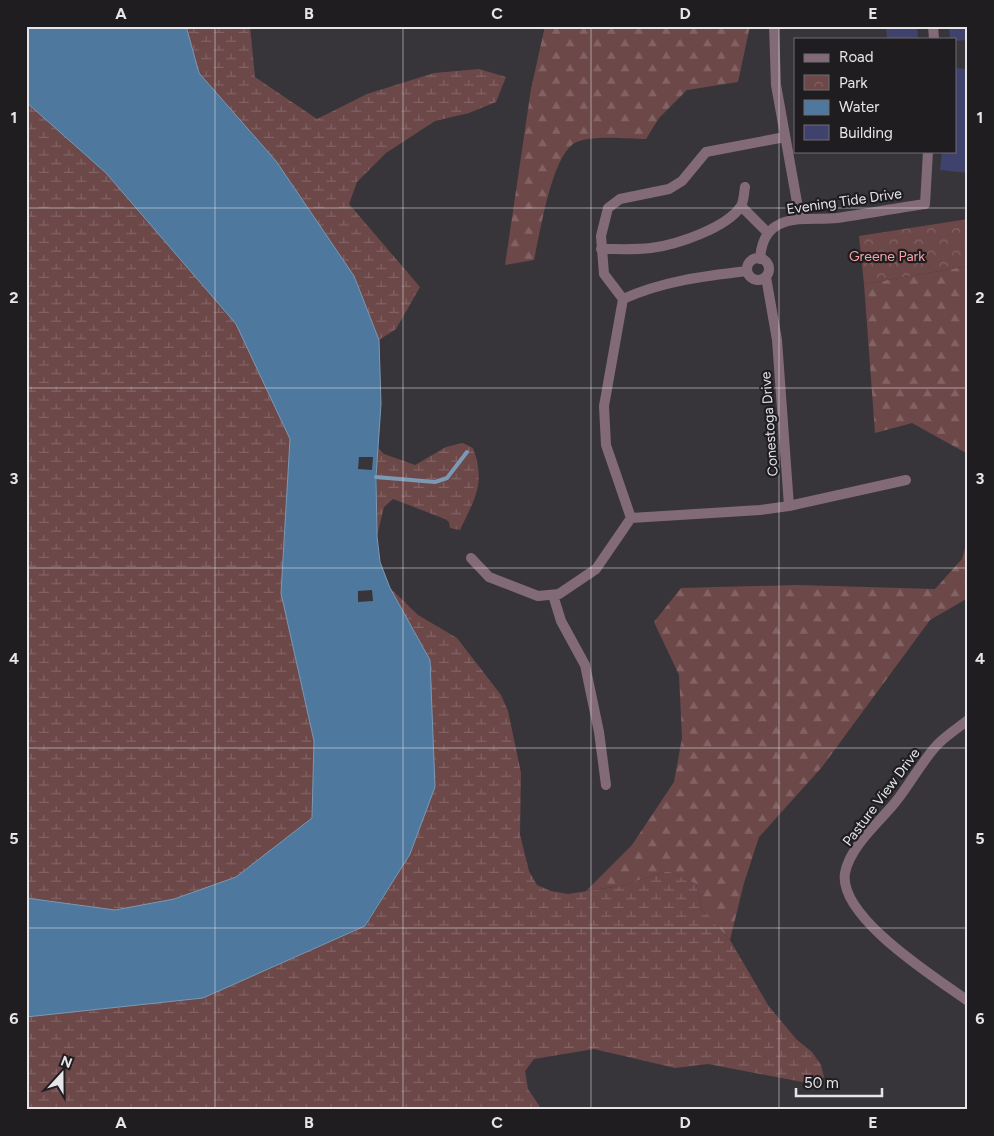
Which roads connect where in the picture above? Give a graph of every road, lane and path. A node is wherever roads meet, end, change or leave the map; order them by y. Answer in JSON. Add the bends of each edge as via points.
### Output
{"nodes":[{"id":1,"x":774,"y":26,"type":"edge"},
{"id":2,"x":785,"y":137,"type":"junction"},
{"id":3,"x":928,"y":152,"type":"edge"},
{"id":4,"x":745,"y":187,"type":"dead end"},
{"id":5,"x":741,"y":206,"type":"junction"},
{"id":6,"x":800,"y":219,"type":"junction"},
{"id":7,"x":768,"y":233,"type":"junction"},
{"id":8,"x":601,"y":249,"type":"junction"},
{"id":9,"x":760,"y":259,"type":"junction"},
{"id":10,"x":747,"y":271,"type":"junction"},
{"id":11,"x":766,"y":277,"type":"junction"},
{"id":12,"x":623,"y":299,"type":"junction"},
{"id":13,"x":906,"y":480,"type":"dead end"},
{"id":14,"x":789,"y":506,"type":"junction"},
{"id":15,"x":631,"y":518,"type":"junction"},
{"id":16,"x":471,"y":558,"type":"dead end"},
{"id":17,"x":553,"y":595,"type":"junction"},
{"id":18,"x":968,"y":720,"type":"edge"},
{"id":19,"x":606,"y":784,"type":"dead end"},
{"id":20,"x":968,"y":1001,"type":"edge"}],
"edges":[{"from":1,"to":2,"type":"street","via":[[776,84]]},
{"from":2,"to":6,"type":"street"},
{"from":2,"to":8,"type":"street","via":[[706,152],[682,181],[669,189],[620,199],[608,208]]},
{"from":3,"to":6,"type":"street","name":"Evening Tide Drive","via":[[925,204],[837,218]]},
{"from":4,"to":5,"type":"street"},
{"from":5,"to":7,"type":"street"},
{"from":5,"to":8,"type":"street","via":[[708,231],[671,244],[651,248]]},
{"from":6,"to":7,"type":"street","name":"Evening Tide Drive","via":[[778,224]]},
{"from":7,"to":9,"type":"street"},
{"from":8,"to":12,"type":"street","via":[[604,274]]},
{"from":9,"to":10,"type":"street","via":[[751,261]]},
{"from":9,"to":11,"type":"street","via":[[769,267]]},
{"from":10,"to":11,"type":"street","via":[[756,280]]},
{"from":10,"to":12,"type":"street","via":[[691,278],[649,288]]},
{"from":11,"to":14,"type":"street","name":"Conestoga Drive","via":[[777,340]]},
{"from":12,"to":15,"type":"street","via":[[604,406],[606,445]]},
{"from":13,"to":14,"type":"street"},
{"from":14,"to":15,"type":"street"},
{"from":15,"to":17,"type":"street","via":[[596,569],[560,594]]},
{"from":16,"to":17,"type":"street","via":[[489,578],[538,596]]},
{"from":17,"to":19,"type":"street","via":[[561,621],[585,665]]},
{"from":18,"to":20,"type":"street","name":"Pasture View Drive","via":[[937,745],[908,788],[854,851],[845,874],[849,894],[861,916],[893,946]]}]}
